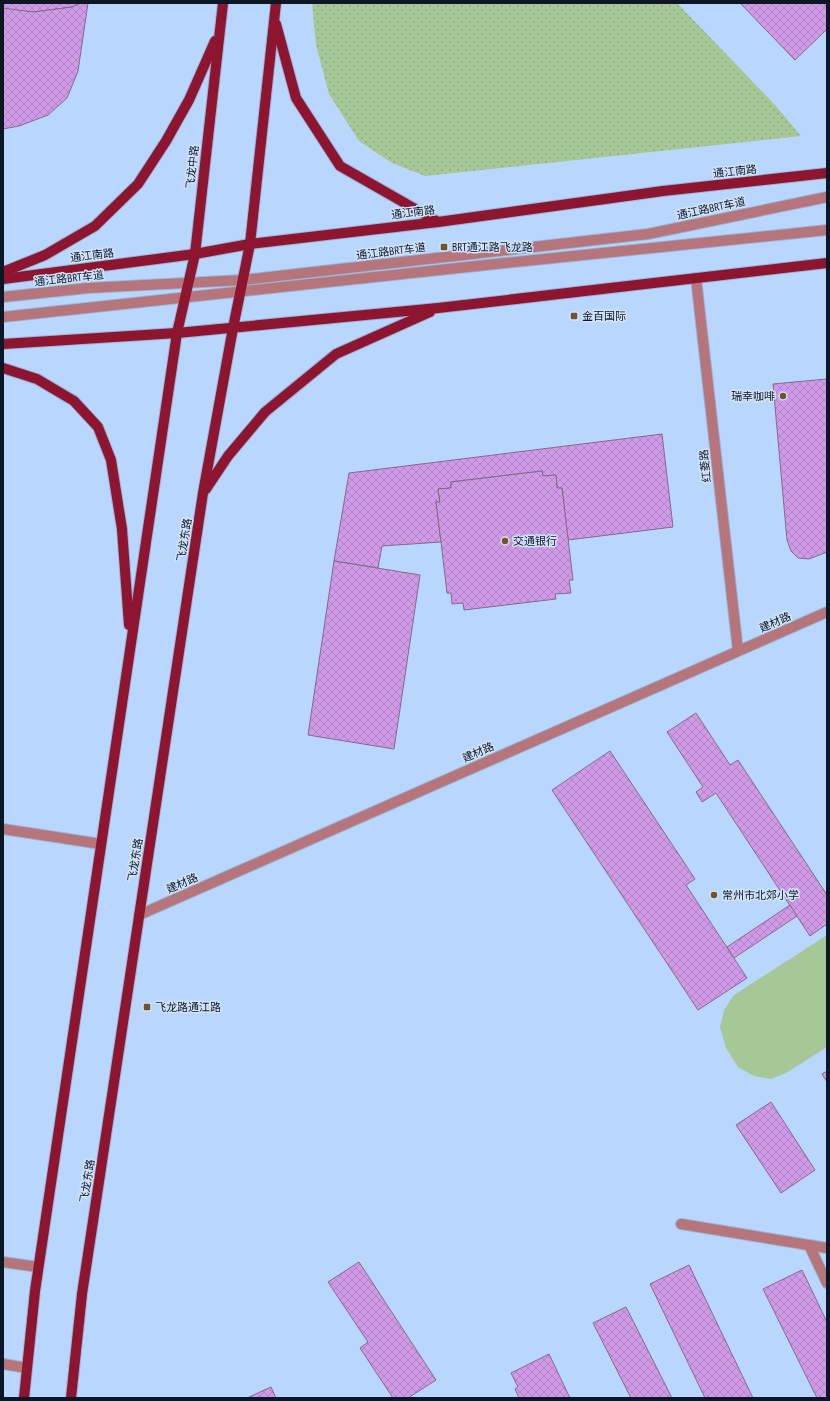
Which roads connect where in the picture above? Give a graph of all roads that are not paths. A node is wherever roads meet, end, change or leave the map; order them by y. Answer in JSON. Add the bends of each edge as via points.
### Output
{"nodes":[{"id":1,"x":224,"y":3,"type":"edge"},
{"id":2,"x":276,"y":3,"type":"edge"},
{"id":3,"x":274,"y":17,"type":"junction"},
{"id":4,"x":219,"y":32,"type":"junction"},
{"id":5,"x":827,"y":173,"type":"edge"},
{"id":6,"x":827,"y":197,"type":"edge"},
{"id":7,"x":438,"y":222,"type":"junction"},
{"id":8,"x":827,"y":230,"type":"edge"},
{"id":9,"x":250,"y":244,"type":"junction"},
{"id":10,"x":195,"y":254,"type":"junction"},
{"id":11,"x":827,"y":263,"type":"edge"},
{"id":12,"x":3,"y":272,"type":"edge"},
{"id":13,"x":696,"y":278,"type":"junction"},
{"id":14,"x":3,"y":279,"type":"edge"},
{"id":15,"x":243,"y":280,"type":"junction"},
{"id":16,"x":188,"y":282,"type":"junction"},
{"id":17,"x":240,"y":291,"type":"junction"},
{"id":18,"x":3,"y":297,"type":"edge"},
{"id":19,"x":184,"y":298,"type":"junction"},
{"id":20,"x":438,"y":308,"type":"junction"},
{"id":21,"x":3,"y":317,"type":"edge"},
{"id":22,"x":232,"y":328,"type":"junction"},
{"id":23,"x":177,"y":333,"type":"junction"},
{"id":24,"x":3,"y":344,"type":"edge"},
{"id":25,"x":3,"y":368,"type":"edge"},
{"id":26,"x":203,"y":493,"type":"junction"},
{"id":27,"x":827,"y":612,"type":"edge"},
{"id":28,"x":130,"y":644,"type":"junction"},
{"id":29,"x":738,"y":651,"type":"junction"},
{"id":30,"x":3,"y":829,"type":"edge"},
{"id":31,"x":101,"y":844,"type":"junction"},
{"id":32,"x":139,"y":915,"type":"junction"},
{"id":33,"x":681,"y":1224,"type":"dead end"},
{"id":34,"x":809,"y":1245,"type":"junction"},
{"id":35,"x":827,"y":1248,"type":"edge"},
{"id":36,"x":3,"y":1262,"type":"edge"},
{"id":37,"x":38,"y":1267,"type":"junction"},
{"id":38,"x":827,"y":1283,"type":"edge"},
{"id":39,"x":3,"y":1364,"type":"edge"},
{"id":40,"x":27,"y":1368,"type":"junction"},
{"id":41,"x":24,"y":1398,"type":"edge"},
{"id":42,"x":71,"y":1398,"type":"edge"}],
"edges":[{"from":1,"to":4,"type":"main road","name":"飞龙中路"},
{"from":2,"to":3,"type":"main road"},
{"from":3,"to":7,"type":"main road","via":[[296,98],[340,166]]},
{"from":3,"to":9,"type":"main road"},
{"from":4,"to":10,"type":"main road","name":"飞龙中路"},
{"from":4,"to":12,"type":"main road","via":[[189,100],[138,184],[95,226],[45,255]]},
{"from":5,"to":7,"type":"main road","name":"通江南路","via":[[663,191]]},
{"from":6,"to":15,"type":"street","name":"通江路BRT车道","via":[[648,234]]},
{"from":7,"to":9,"type":"main road","name":"通江南路"},
{"from":8,"to":17,"type":"street"},
{"from":9,"to":10,"type":"main road","name":"通江南路"},
{"from":9,"to":15,"type":"main road"},
{"from":10,"to":14,"type":"main road","name":"通江南路"},
{"from":10,"to":16,"type":"main road","name":"飞龙中路"},
{"from":11,"to":13,"type":"main road"},
{"from":13,"to":20,"type":"main road"},
{"from":13,"to":29,"type":"street","name":"红菱路"},
{"from":15,"to":16,"type":"street","name":"通江路BRT车道"},
{"from":15,"to":17,"type":"main road"},
{"from":16,"to":18,"type":"street","name":"通江路BRT车道","via":[[88,288]]},
{"from":16,"to":19,"type":"main road","name":"飞龙中路"},
{"from":17,"to":19,"type":"street"},
{"from":17,"to":22,"type":"main road"},
{"from":19,"to":21,"type":"street"},
{"from":19,"to":23,"type":"main road","name":"飞龙中路"},
{"from":20,"to":22,"type":"main road"},
{"from":20,"to":26,"type":"main road","via":[[336,354],[265,412],[228,456]]},
{"from":22,"to":23,"type":"main road"},
{"from":22,"to":26,"type":"main road","name":"飞龙东路"},
{"from":23,"to":24,"type":"main road"},
{"from":23,"to":28,"type":"main road"},
{"from":25,"to":28,"type":"main road","via":[[36,379],[74,401],[98,428],[111,460],[120,522]]},
{"from":26,"to":32,"type":"main road","name":"飞龙东路"},
{"from":27,"to":29,"type":"street","name":"建材路"},
{"from":28,"to":31,"type":"main road"},
{"from":29,"to":32,"type":"street","name":"建材路"},
{"from":30,"to":31,"type":"street"},
{"from":31,"to":37,"type":"main road"},
{"from":32,"to":42,"type":"main road","name":"飞龙东路","via":[[82,1294]]},
{"from":33,"to":34,"type":"street"},
{"from":34,"to":35,"type":"street"},
{"from":34,"to":38,"type":"street"},
{"from":36,"to":37,"type":"street"},
{"from":37,"to":40,"type":"main road"},
{"from":39,"to":40,"type":"street"},
{"from":40,"to":41,"type":"main road"}]}
